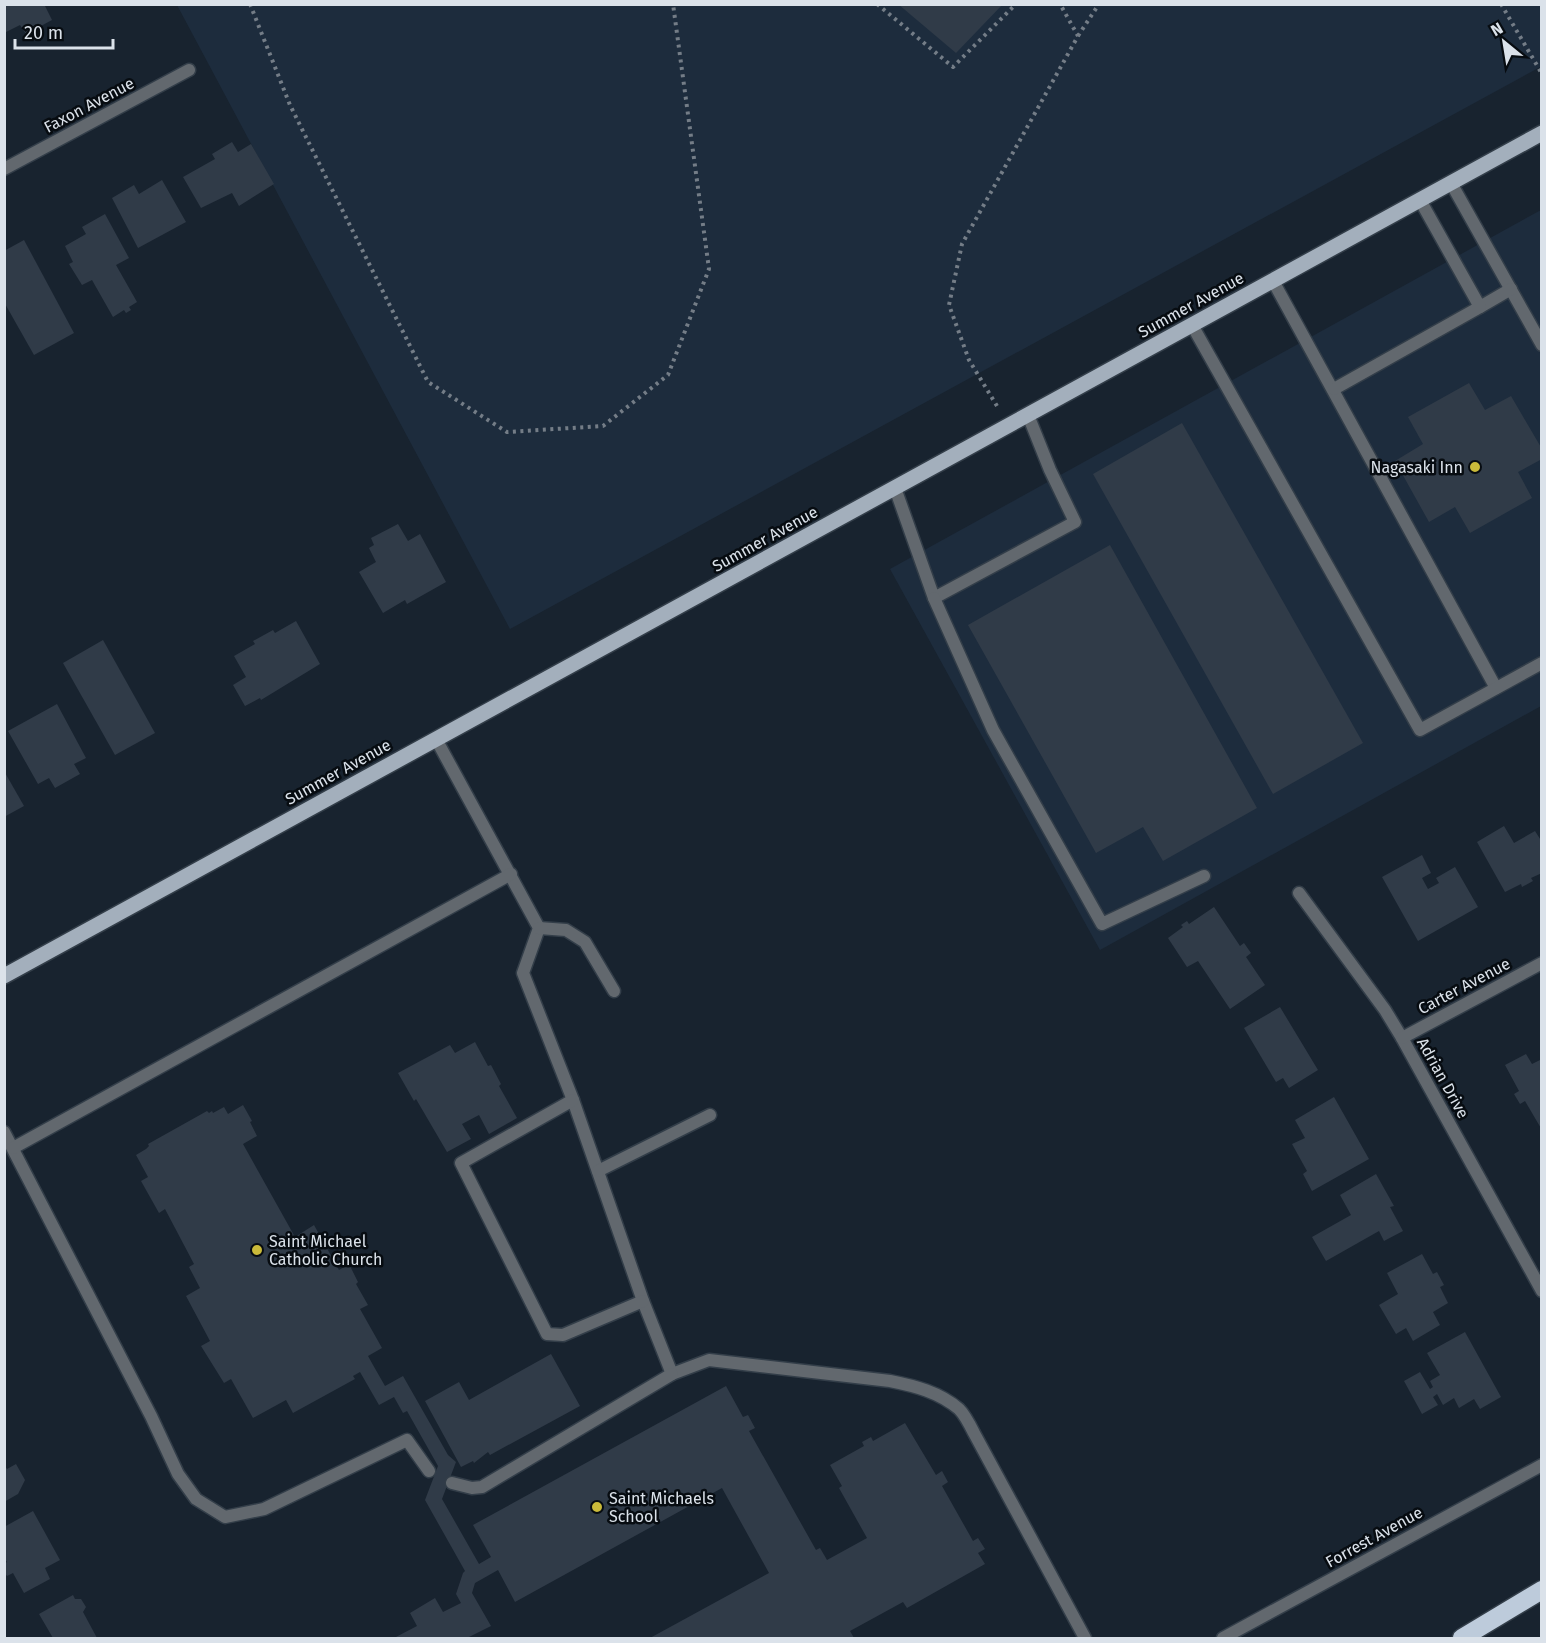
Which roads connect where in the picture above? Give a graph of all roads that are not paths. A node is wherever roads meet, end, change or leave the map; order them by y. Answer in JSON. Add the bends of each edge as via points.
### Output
{"nodes":[{"id":1,"x":189,"y":70,"type":"dead end"},
{"id":2,"x":1542,"y":133,"type":"edge"},
{"id":3,"x":4,"y":169,"type":"edge"},
{"id":4,"x":1451,"y":183,"type":"junction"},
{"id":5,"x":1420,"y":200,"type":"junction"},
{"id":6,"x":1273,"y":280,"type":"junction"},
{"id":7,"x":1510,"y":289,"type":"junction"},
{"id":8,"x":1480,"y":308,"type":"junction"},
{"id":9,"x":1192,"y":325,"type":"junction"},
{"id":10,"x":1542,"y":345,"type":"edge"},
{"id":11,"x":1334,"y":389,"type":"junction"},
{"id":12,"x":1028,"y":415,"type":"junction"},
{"id":13,"x":895,"y":488,"type":"junction"},
{"id":14,"x":934,"y":598,"type":"junction"},
{"id":15,"x":1542,"y":663,"type":"edge"},
{"id":16,"x":1496,"y":688,"type":"junction"},
{"id":17,"x":436,"y":739,"type":"junction"},
{"id":18,"x":511,"y":874,"type":"junction"},
{"id":19,"x":1204,"y":876,"type":"dead end"},
{"id":20,"x":1299,"y":893,"type":"dead end"},
{"id":21,"x":539,"y":928,"type":"junction"},
{"id":22,"x":1542,"y":963,"type":"edge"},
{"id":23,"x":4,"y":976,"type":"edge"},
{"id":24,"x":614,"y":991,"type":"dead end"},
{"id":25,"x":1402,"y":1038,"type":"junction"},
{"id":26,"x":573,"y":1101,"type":"junction"},
{"id":27,"x":710,"y":1115,"type":"dead end"},
{"id":28,"x":4,"y":1132,"type":"edge"},
{"id":29,"x":13,"y":1148,"type":"junction"},
{"id":30,"x":598,"y":1171,"type":"junction"},
{"id":31,"x":1542,"y":1291,"type":"edge"},
{"id":32,"x":643,"y":1301,"type":"junction"},
{"id":33,"x":672,"y":1374,"type":"junction"},
{"id":34,"x":1542,"y":1465,"type":"edge"},
{"id":35,"x":429,"y":1471,"type":"dead end"},
{"id":36,"x":452,"y":1484,"type":"dead end"},
{"id":37,"x":1542,"y":1590,"type":"edge"},
{"id":38,"x":1085,"y":1638,"type":"edge"},
{"id":39,"x":1223,"y":1638,"type":"edge"},
{"id":40,"x":1462,"y":1638,"type":"edge"}],
"edges":[{"from":1,"to":3,"type":"street","name":"Faxon Avenue"},
{"from":2,"to":4,"type":"main road","name":"Summer Avenue"},
{"from":4,"to":5,"type":"main road","name":"Summer Avenue"},
{"from":4,"to":7,"type":"street"},
{"from":5,"to":6,"type":"main road","name":"Summer Avenue"},
{"from":5,"to":8,"type":"street"},
{"from":6,"to":9,"type":"main road","name":"Summer Avenue"},
{"from":6,"to":11,"type":"street"},
{"from":7,"to":8,"type":"street"},
{"from":7,"to":10,"type":"street"},
{"from":8,"to":11,"type":"street"},
{"from":9,"to":12,"type":"main road","name":"Summer Avenue"},
{"from":9,"to":16,"type":"street","via":[[1420,730]]},
{"from":11,"to":16,"type":"street"},
{"from":12,"to":13,"type":"main road","name":"Summer Avenue"},
{"from":12,"to":14,"type":"street","via":[[1075,522]]},
{"from":13,"to":14,"type":"street"},
{"from":13,"to":17,"type":"main road","name":"Summer Avenue"},
{"from":14,"to":19,"type":"street","via":[[993,730],[1102,924]]},
{"from":15,"to":16,"type":"street"},
{"from":17,"to":18,"type":"street"},
{"from":17,"to":23,"type":"main road","name":"Summer Avenue"},
{"from":18,"to":21,"type":"street"},
{"from":18,"to":29,"type":"street"},
{"from":20,"to":25,"type":"street","name":"Adrian Drive"},
{"from":21,"to":24,"type":"street","via":[[566,930],[585,942]]},
{"from":21,"to":26,"type":"street","via":[[523,973]]},
{"from":22,"to":25,"type":"street","name":"Carter Avenue"},
{"from":25,"to":31,"type":"street","name":"Adrian Drive"},
{"from":26,"to":30,"type":"street"},
{"from":26,"to":32,"type":"street","via":[[461,1163],[547,1334],[563,1335]]},
{"from":27,"to":30,"type":"street"},
{"from":28,"to":29,"type":"street"},
{"from":29,"to":35,"type":"street","via":[[178,1474],[196,1499],[225,1517],[264,1509],[407,1440]]},
{"from":30,"to":32,"type":"street"},
{"from":32,"to":33,"type":"street"},
{"from":33,"to":36,"type":"street","via":[[482,1487]]},
{"from":33,"to":38,"type":"street","via":[[709,1360],[890,1381],[940,1396],[960,1410],[974,1433]]},
{"from":34,"to":39,"type":"street","name":"Forrest Avenue"},
{"from":37,"to":40,"type":"highway"}]}
